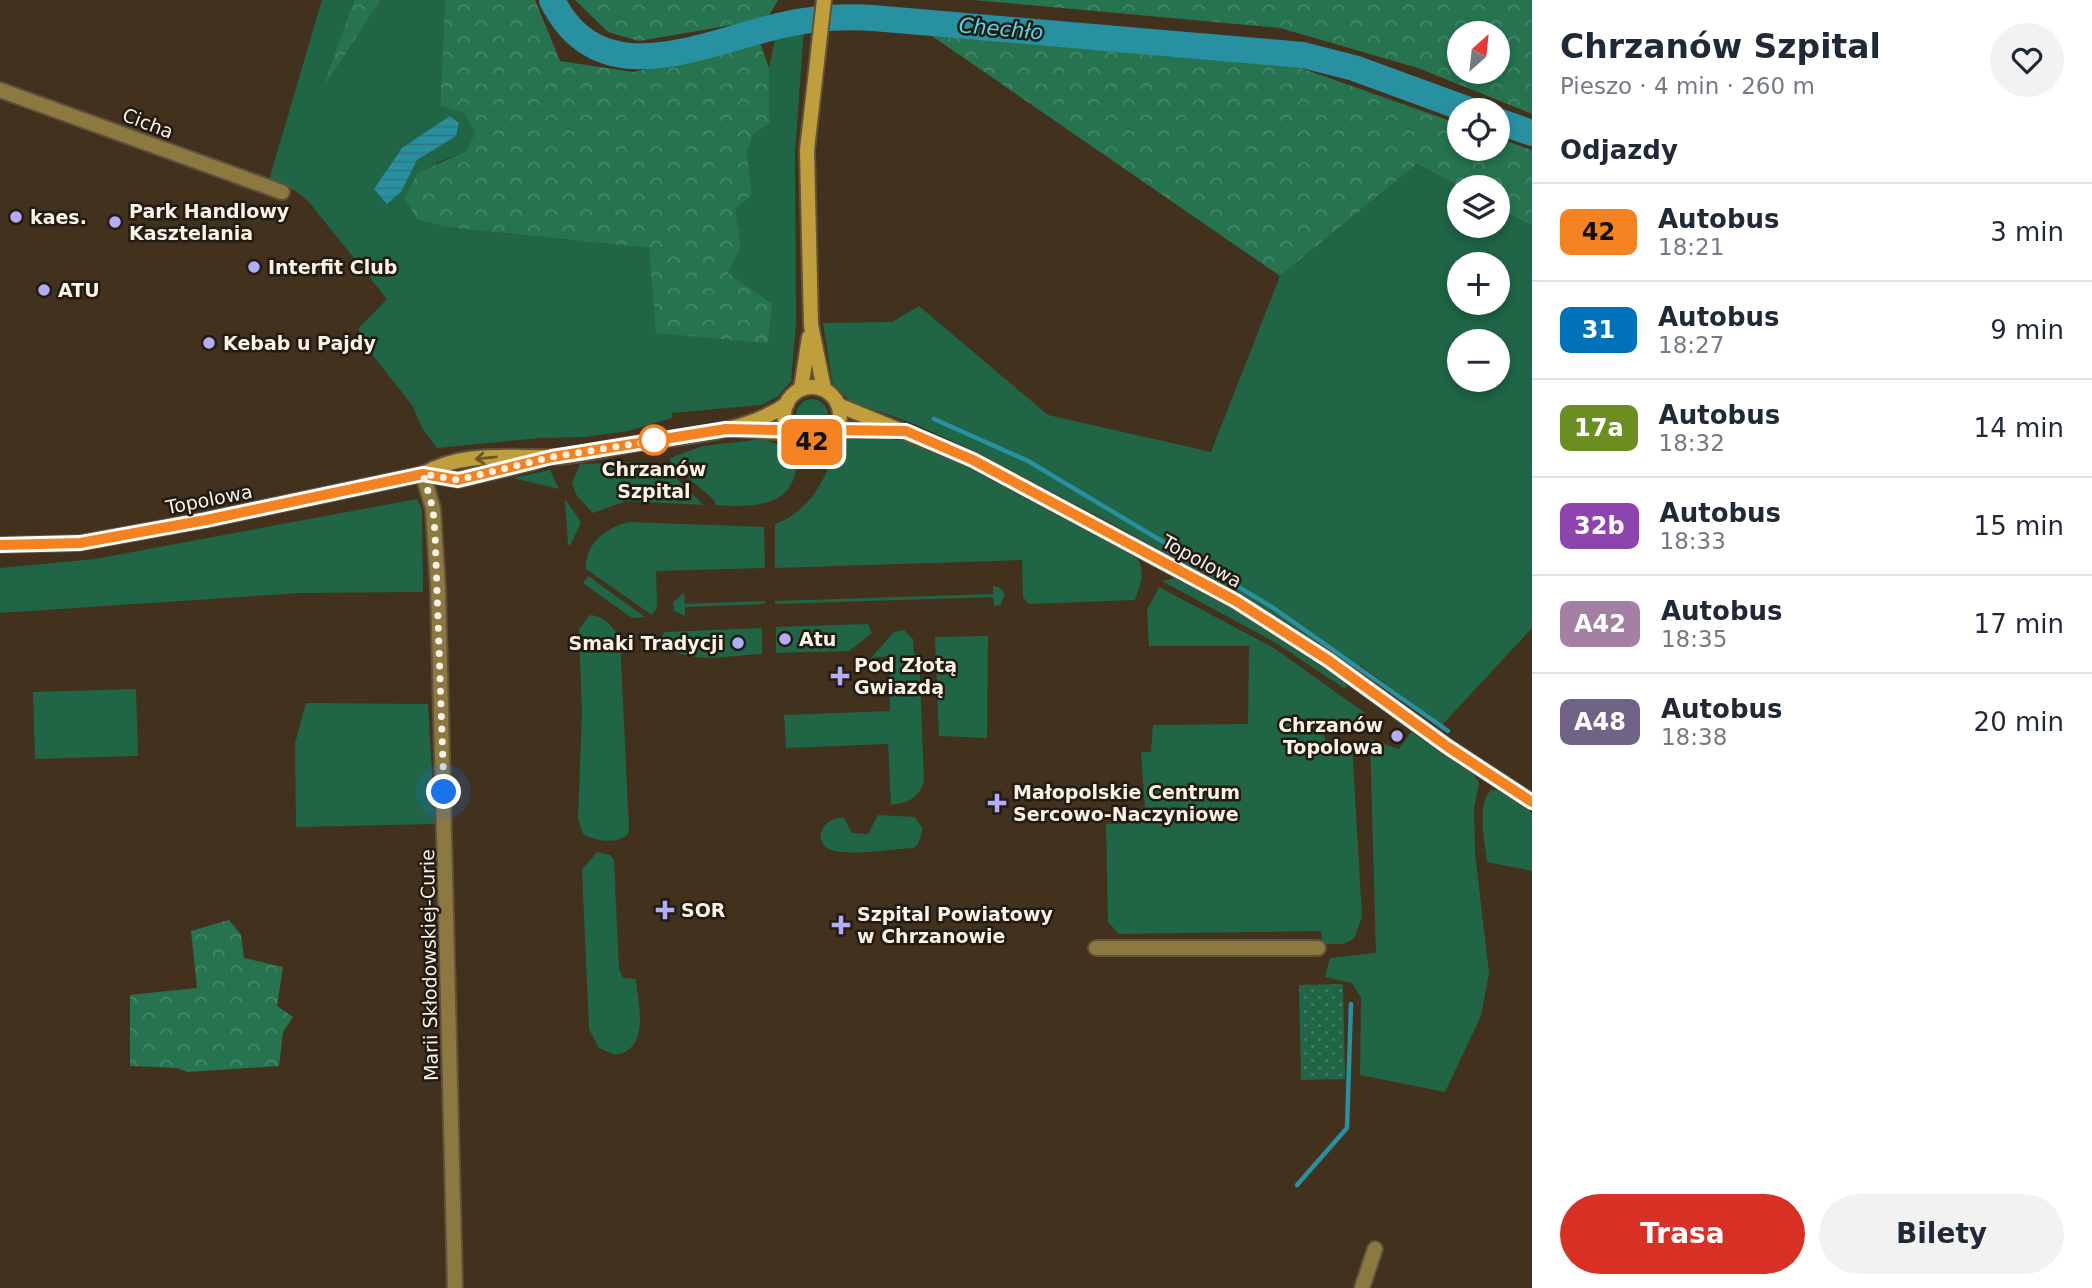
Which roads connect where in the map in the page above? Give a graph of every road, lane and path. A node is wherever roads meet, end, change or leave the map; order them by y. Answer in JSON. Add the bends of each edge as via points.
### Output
{"nodes":[{"id":1,"x":824,"y":0,"type":"edge"},
{"id":2,"x":0,"y":90,"type":"edge"},
{"id":3,"x":282,"y":192,"type":"dead end"},
{"id":4,"x":811,"y":325,"type":"junction"},
{"id":5,"x":801,"y":389,"type":"junction"},
{"id":6,"x":824,"y":389,"type":"junction"},
{"id":7,"x":787,"y":404,"type":"junction"},
{"id":8,"x":838,"y":405,"type":"junction"},
{"id":9,"x":726,"y":429,"type":"junction"},
{"id":10,"x":835,"y":430,"type":"junction"},
{"id":11,"x":906,"y":431,"type":"junction"},
{"id":12,"x":791,"y":433,"type":"junction"},
{"id":13,"x":423,"y":474,"type":"junction"},
{"id":14,"x":0,"y":545,"type":"edge"},
{"id":15,"x":1532,"y":802,"type":"edge"},
{"id":16,"x":1096,"y":948,"type":"dead end"},
{"id":17,"x":1318,"y":948,"type":"dead end"},
{"id":18,"x":1375,"y":1249,"type":"dead end"},
{"id":19,"x":455,"y":1288,"type":"edge"},
{"id":20,"x":1362,"y":1288,"type":"edge"}],
"edges":[{"from":1,"to":4,"type":"main road","via":[[807,150]]},
{"from":2,"to":3,"type":"street","name":"Cicha"},
{"from":4,"to":5,"type":"main road"},
{"from":4,"to":6,"type":"main road"},
{"from":5,"to":6,"type":"main road"},
{"from":5,"to":7,"type":"main road"},
{"from":6,"to":8,"type":"main road"},
{"from":7,"to":9,"type":"main road","name":"Topolowa"},
{"from":7,"to":12,"type":"main road","via":[[784,414]]},
{"from":8,"to":10,"type":"main road","via":[[840,418]]},
{"from":8,"to":11,"type":"main road","name":"Topolowa"},
{"from":9,"to":12,"type":"main road","name":"Topolowa"},
{"from":9,"to":13,"type":"main road","name":"Topolowa","via":[[552,457],[455,461]]},
{"from":10,"to":11,"type":"main road","name":"Topolowa"},
{"from":10,"to":12,"type":"main road","via":[[813,442]]},
{"from":11,"to":15,"type":"main road","name":"Topolowa","via":[[973,460],[1236,601]]},
{"from":13,"to":14,"type":"main road","name":"Topolowa","via":[[80,543]]},
{"from":13,"to":19,"type":"street","name":"Marii Skłodowskiej-Curie","via":[[433,509],[438,588]]},
{"from":16,"to":17,"type":"street"},
{"from":18,"to":20,"type":"street"}]}
